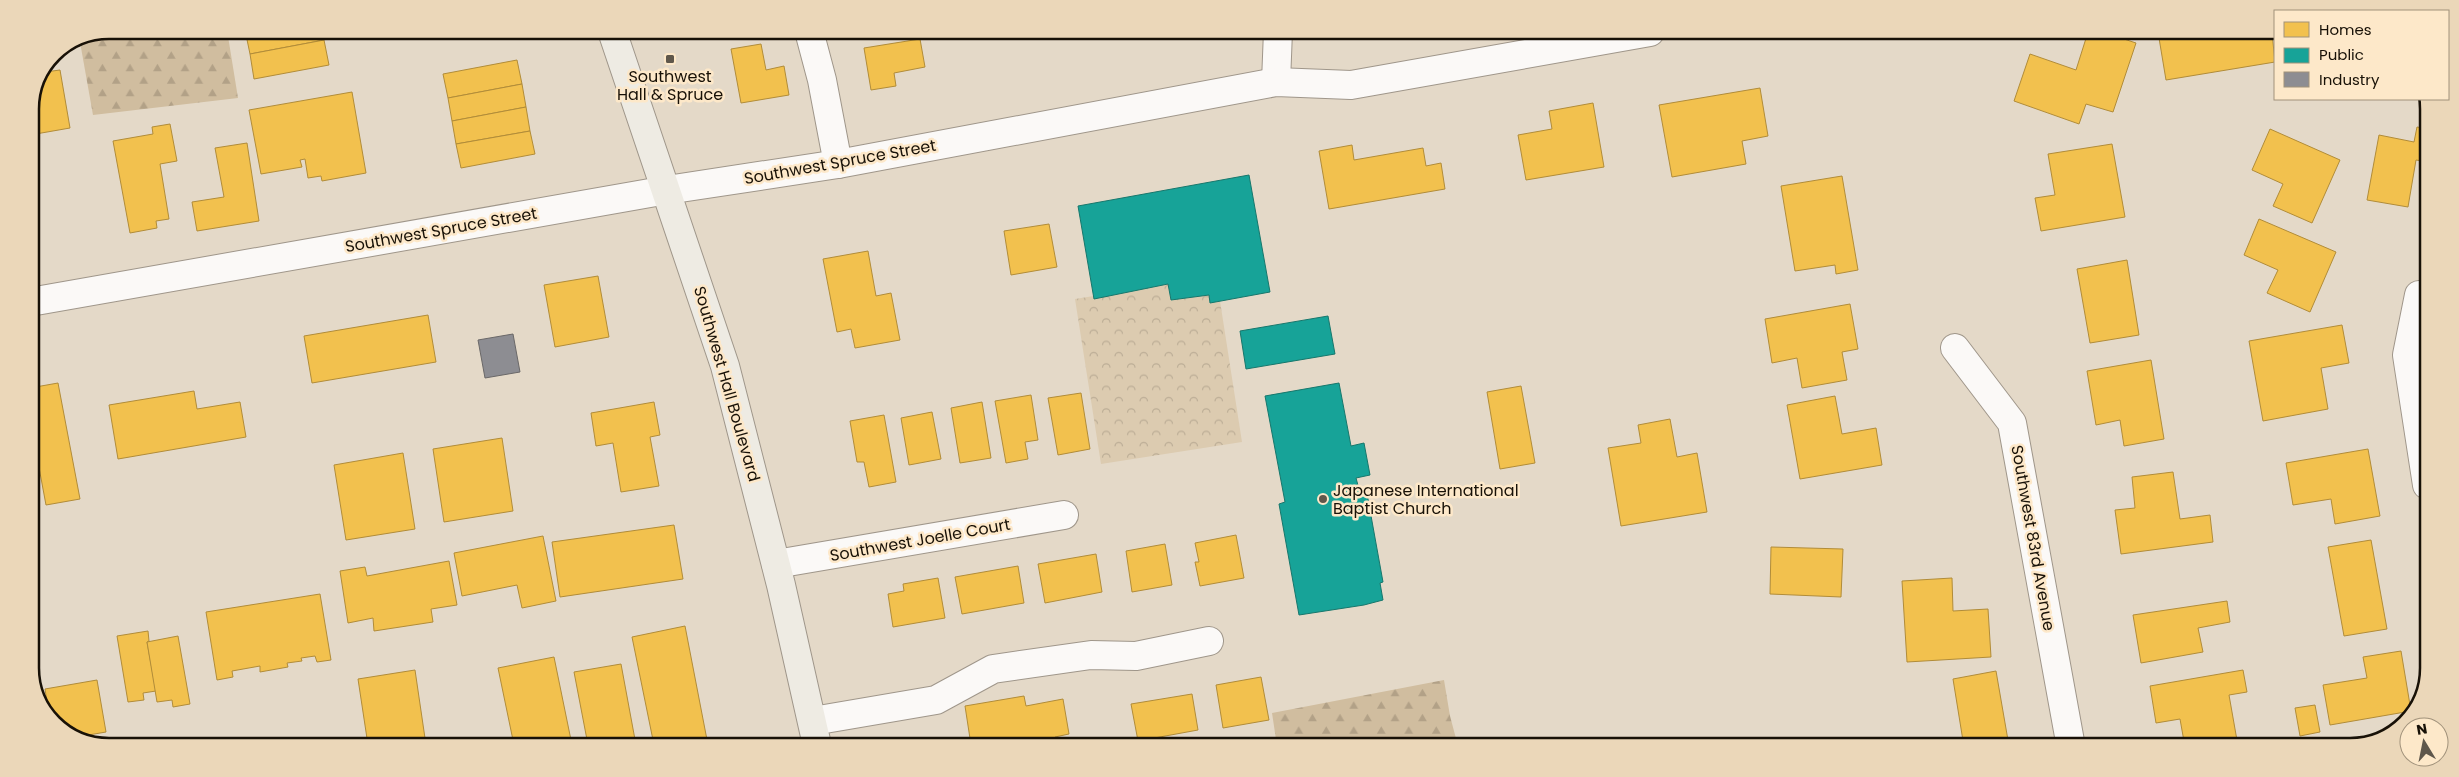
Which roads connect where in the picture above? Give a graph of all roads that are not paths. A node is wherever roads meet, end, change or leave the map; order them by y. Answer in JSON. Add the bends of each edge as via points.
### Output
{"nodes":[{"id":1,"x":615,"y":39,"type":"edge"},
{"id":2,"x":811,"y":39,"type":"edge"},
{"id":3,"x":1278,"y":39,"type":"edge"},
{"id":4,"x":1611,"y":39,"type":"edge"},
{"id":5,"x":1276,"y":82,"type":"junction"},
{"id":6,"x":838,"y":164,"type":"junction"},
{"id":7,"x":667,"y":190,"type":"junction"},
{"id":8,"x":2419,"y":295,"type":"dead end"},
{"id":9,"x":39,"y":300,"type":"edge"},
{"id":10,"x":1955,"y":348,"type":"dead end"},
{"id":11,"x":2420,"y":440,"type":"edge"},
{"id":12,"x":1064,"y":515,"type":"dead end"},
{"id":13,"x":776,"y":564,"type":"junction"},
{"id":14,"x":1208,"y":641,"type":"dead end"},
{"id":15,"x":815,"y":733,"type":"edge"},
{"id":16,"x":2069,"y":738,"type":"edge"}],
"edges":[{"from":1,"to":7,"type":"main road","name":"Southwest Hall Boulevard"},
{"from":2,"to":6,"type":"street"},
{"from":3,"to":5,"type":"street"},
{"from":4,"to":5,"type":"street","name":"Southwest Spruce Street","via":[[1351,85]]},
{"from":5,"to":6,"type":"street","name":"Southwest Spruce Street"},
{"from":6,"to":7,"type":"street","name":"Southwest Spruce Street"},
{"from":7,"to":9,"type":"street","name":"Southwest Spruce Street"},
{"from":7,"to":13,"type":"main road","name":"Southwest Hall Boulevard","via":[[725,366]]},
{"from":8,"to":11,"type":"street","via":[[2407,355]]},
{"from":10,"to":16,"type":"street","name":"Southwest 83rd Avenue","via":[[2012,423]]},
{"from":12,"to":13,"type":"street","name":"Southwest Joelle Court"},
{"from":13,"to":15,"type":"main road","name":"Southwest Hall Boulevard"},
{"from":14,"to":15,"type":"street","via":[[1136,656],[1090,654],[994,669],[936,700]]}]}
